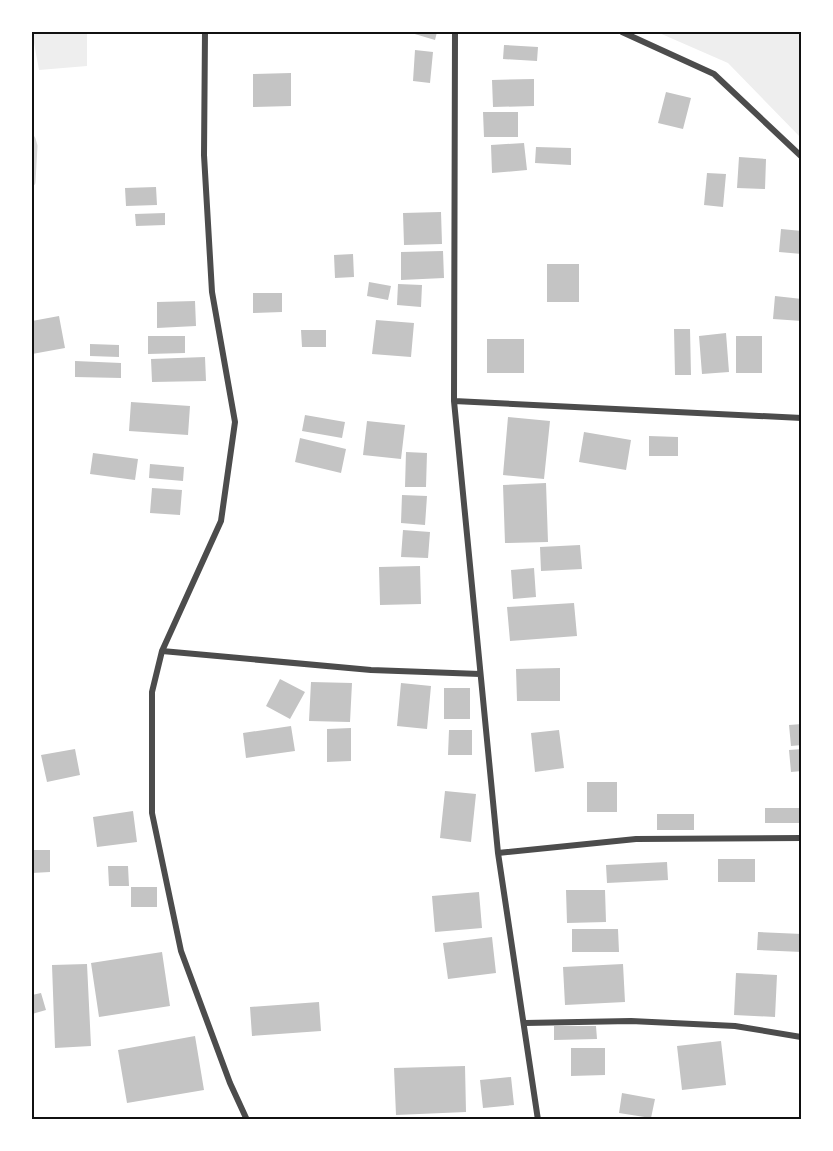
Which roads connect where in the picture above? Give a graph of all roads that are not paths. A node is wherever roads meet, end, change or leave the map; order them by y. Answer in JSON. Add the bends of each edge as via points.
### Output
{"nodes":[{"id":1,"x":206,"y":32,"type":"edge"},
{"id":2,"x":455,"y":32,"type":"edge"},
{"id":3,"x":622,"y":32,"type":"edge"},
{"id":4,"x":801,"y":157,"type":"edge"},
{"id":5,"x":454,"y":401,"type":"junction"},
{"id":6,"x":801,"y":418,"type":"edge"},
{"id":7,"x":162,"y":651,"type":"junction"},
{"id":8,"x":480,"y":674,"type":"junction"},
{"id":9,"x":801,"y":838,"type":"edge"},
{"id":10,"x":498,"y":853,"type":"junction"},
{"id":11,"x":525,"y":1023,"type":"junction"},
{"id":12,"x":801,"y":1037,"type":"edge"},
{"id":13,"x":247,"y":1119,"type":"edge"},
{"id":14,"x":538,"y":1119,"type":"edge"}],
"edges":[{"from":1,"to":7,"type":"street","via":[[204,155],[212,292],[235,422],[221,521]]},
{"from":2,"to":5,"type":"street"},
{"from":3,"to":4,"type":"street","via":[[714,74]]},
{"from":5,"to":6,"type":"street"},
{"from":5,"to":8,"type":"street"},
{"from":7,"to":8,"type":"street","via":[[371,670]]},
{"from":7,"to":13,"type":"street","via":[[152,692],[152,813],[181,951]]},
{"from":8,"to":10,"type":"street"},
{"from":9,"to":10,"type":"street","via":[[636,839]]},
{"from":10,"to":11,"type":"street"},
{"from":11,"to":12,"type":"street","via":[[631,1021],[735,1026]]},
{"from":11,"to":14,"type":"street"}]}
